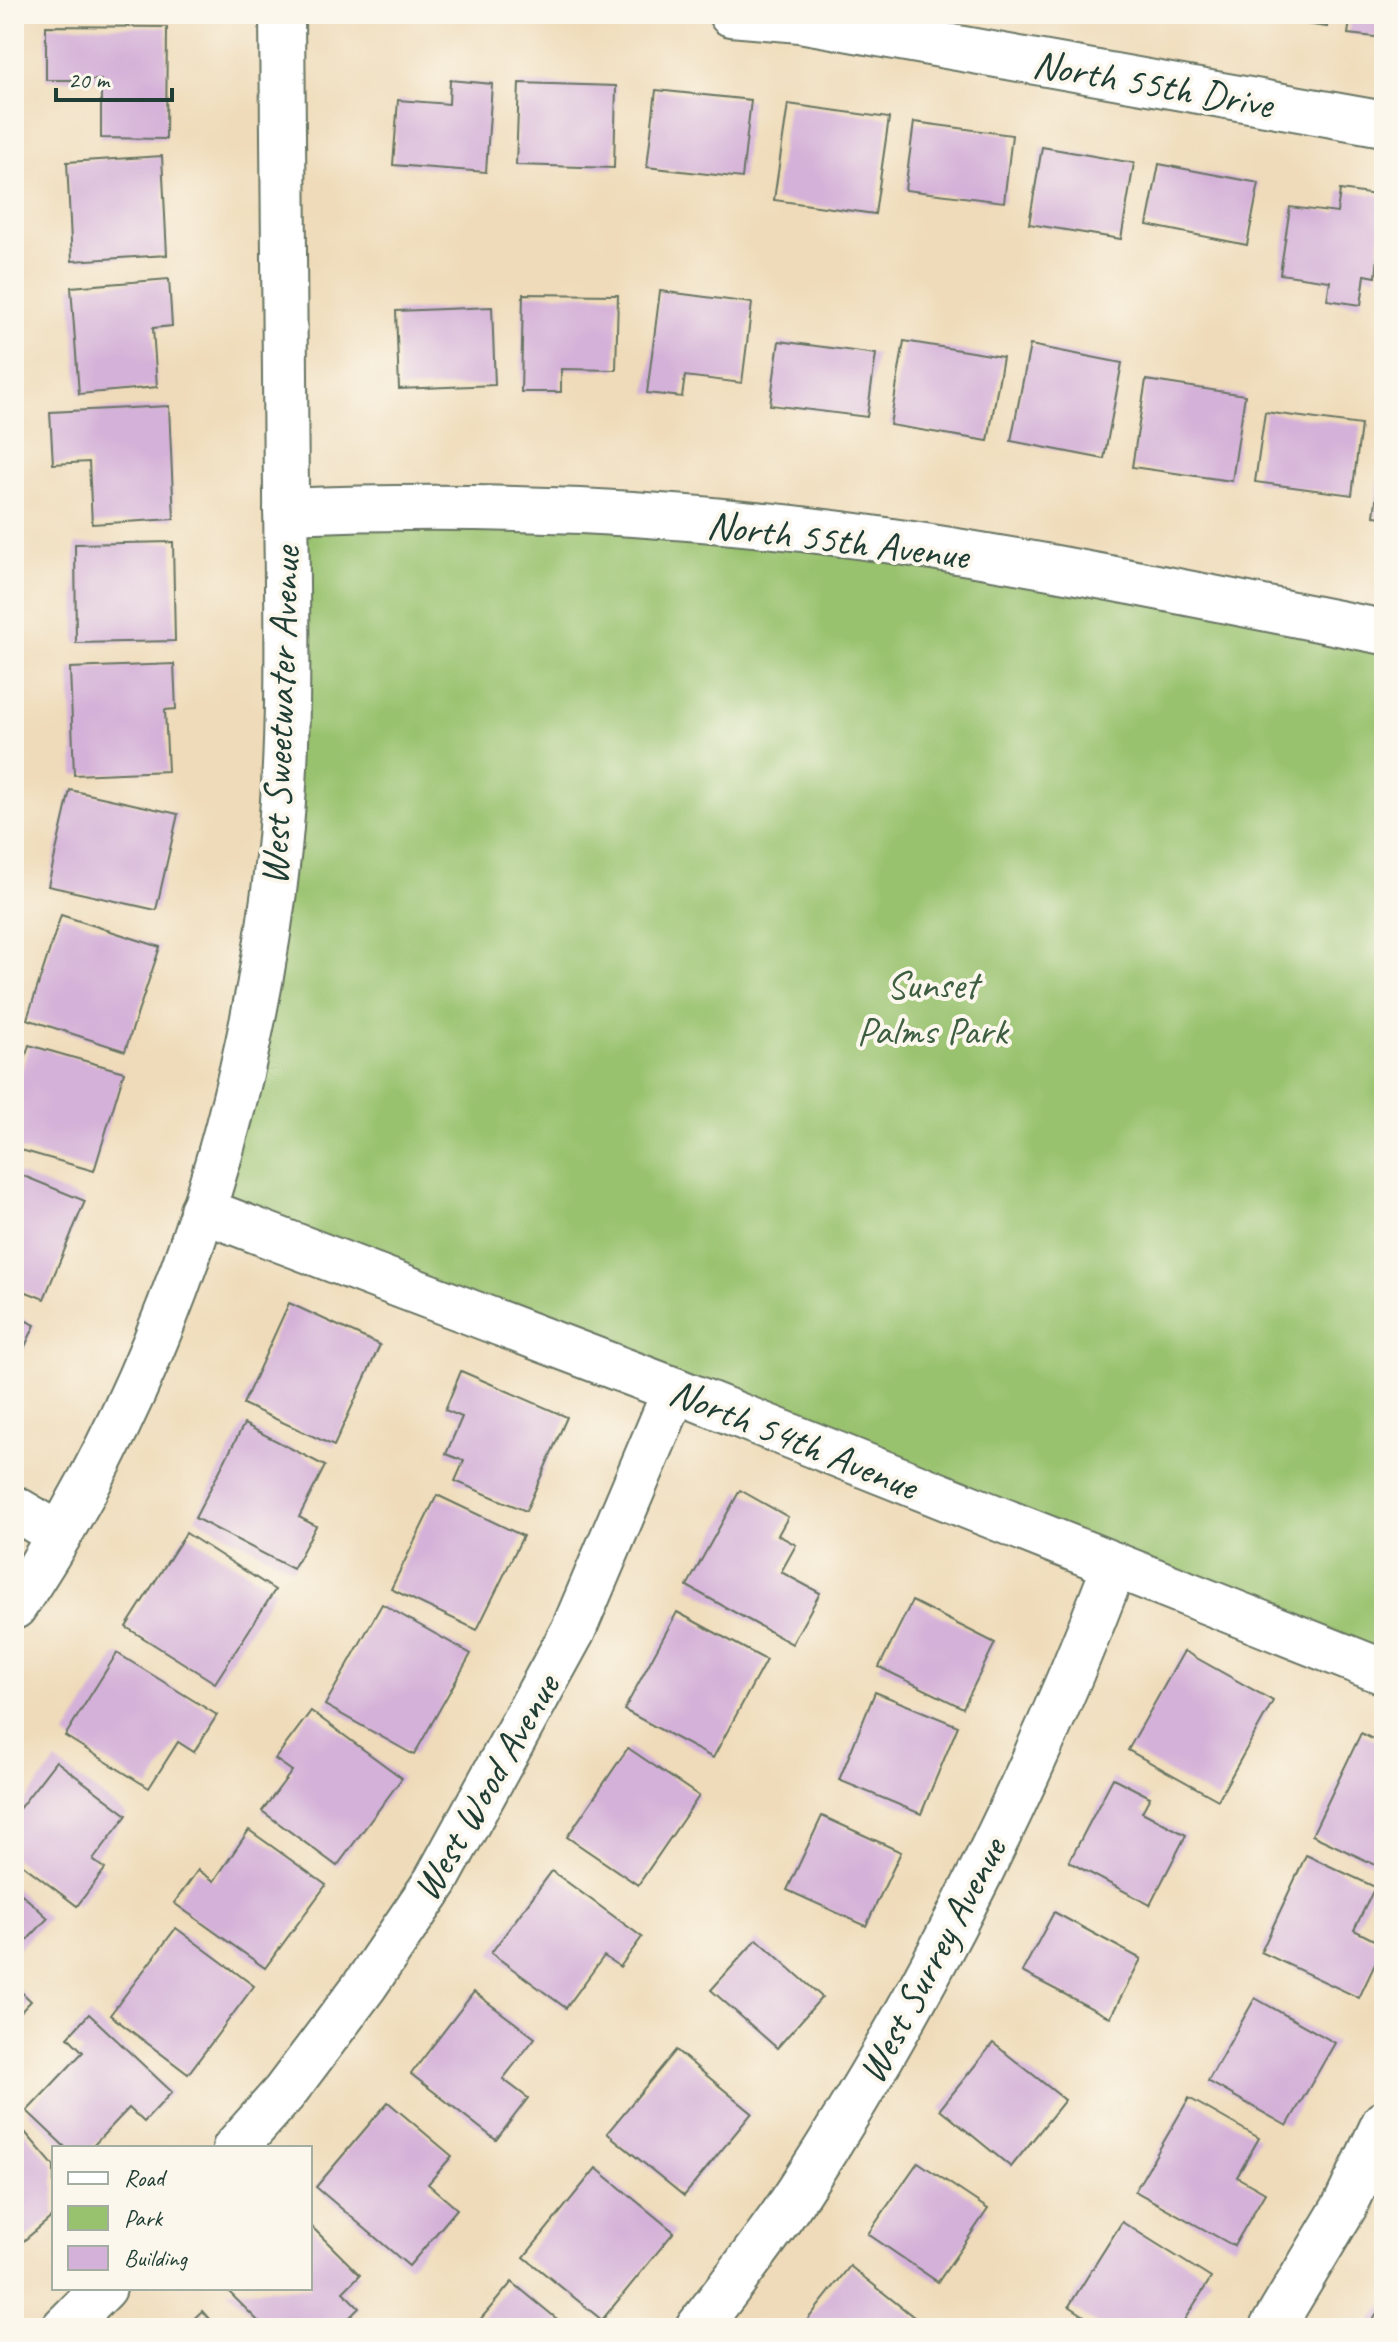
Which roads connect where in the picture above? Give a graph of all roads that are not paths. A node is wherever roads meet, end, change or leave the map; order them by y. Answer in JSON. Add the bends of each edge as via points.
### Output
{"nodes":[{"id":1,"x":282,"y":14,"type":"edge"},
{"id":2,"x":731,"y":14,"type":"edge"},
{"id":3,"x":800,"y":17,"type":"edge"},
{"id":4,"x":1384,"y":124,"type":"edge"},
{"id":5,"x":286,"y":511,"type":"junction"},
{"id":6,"x":1384,"y":632,"type":"edge"},
{"id":7,"x":202,"y":1210,"type":"junction"},
{"id":8,"x":675,"y":1390,"type":"junction"},
{"id":9,"x":14,"y":1508,"type":"edge"},
{"id":10,"x":58,"y":1534,"type":"junction"},
{"id":11,"x":1115,"y":1565,"type":"junction"},
{"id":12,"x":14,"y":1607,"type":"edge"},
{"id":13,"x":1384,"y":1672,"type":"edge"},
{"id":14,"x":1384,"y":2123,"type":"edge"},
{"id":15,"x":237,"y":2146,"type":"edge"},
{"id":16,"x":102,"y":2290,"type":"edge"},
{"id":17,"x":64,"y":2328,"type":"edge"},
{"id":18,"x":698,"y":2328,"type":"edge"},
{"id":19,"x":1272,"y":2328,"type":"edge"}],
"edges":[{"from":1,"to":5,"type":"street","name":"West Sweetwater Avenue"},
{"from":2,"to":3,"type":"street","name":"North 55th Drive"},
{"from":3,"to":4,"type":"street","name":"North 55th Drive"},
{"from":5,"to":6,"type":"street","name":"North 55th Avenue","via":[[480,508],[842,534]]},
{"from":5,"to":7,"type":"street","name":"West Sweetwater Avenue","via":[[288,666],[279,849],[247,1042]]},
{"from":7,"to":8,"type":"street","name":"North 54th Avenue"},
{"from":7,"to":10,"type":"street","name":"West Sweetwater Avenue","via":[[134,1389]]},
{"from":8,"to":11,"type":"street","name":"North 54th Avenue"},
{"from":8,"to":15,"type":"street","name":"West Wood Avenue","via":[[573,1631],[436,1881],[284,2093]]},
{"from":9,"to":10,"type":"street"},
{"from":10,"to":12,"type":"street","name":"West Sweetwater Avenue"},
{"from":11,"to":13,"type":"street","name":"North 54th Avenue"},
{"from":11,"to":18,"type":"street","name":"West Surrey Avenue","via":[[991,1851],[897,2032],[797,2193]]},
{"from":14,"to":19,"type":"street","via":[[1346,2204]]},
{"from":16,"to":17,"type":"street"}]}
